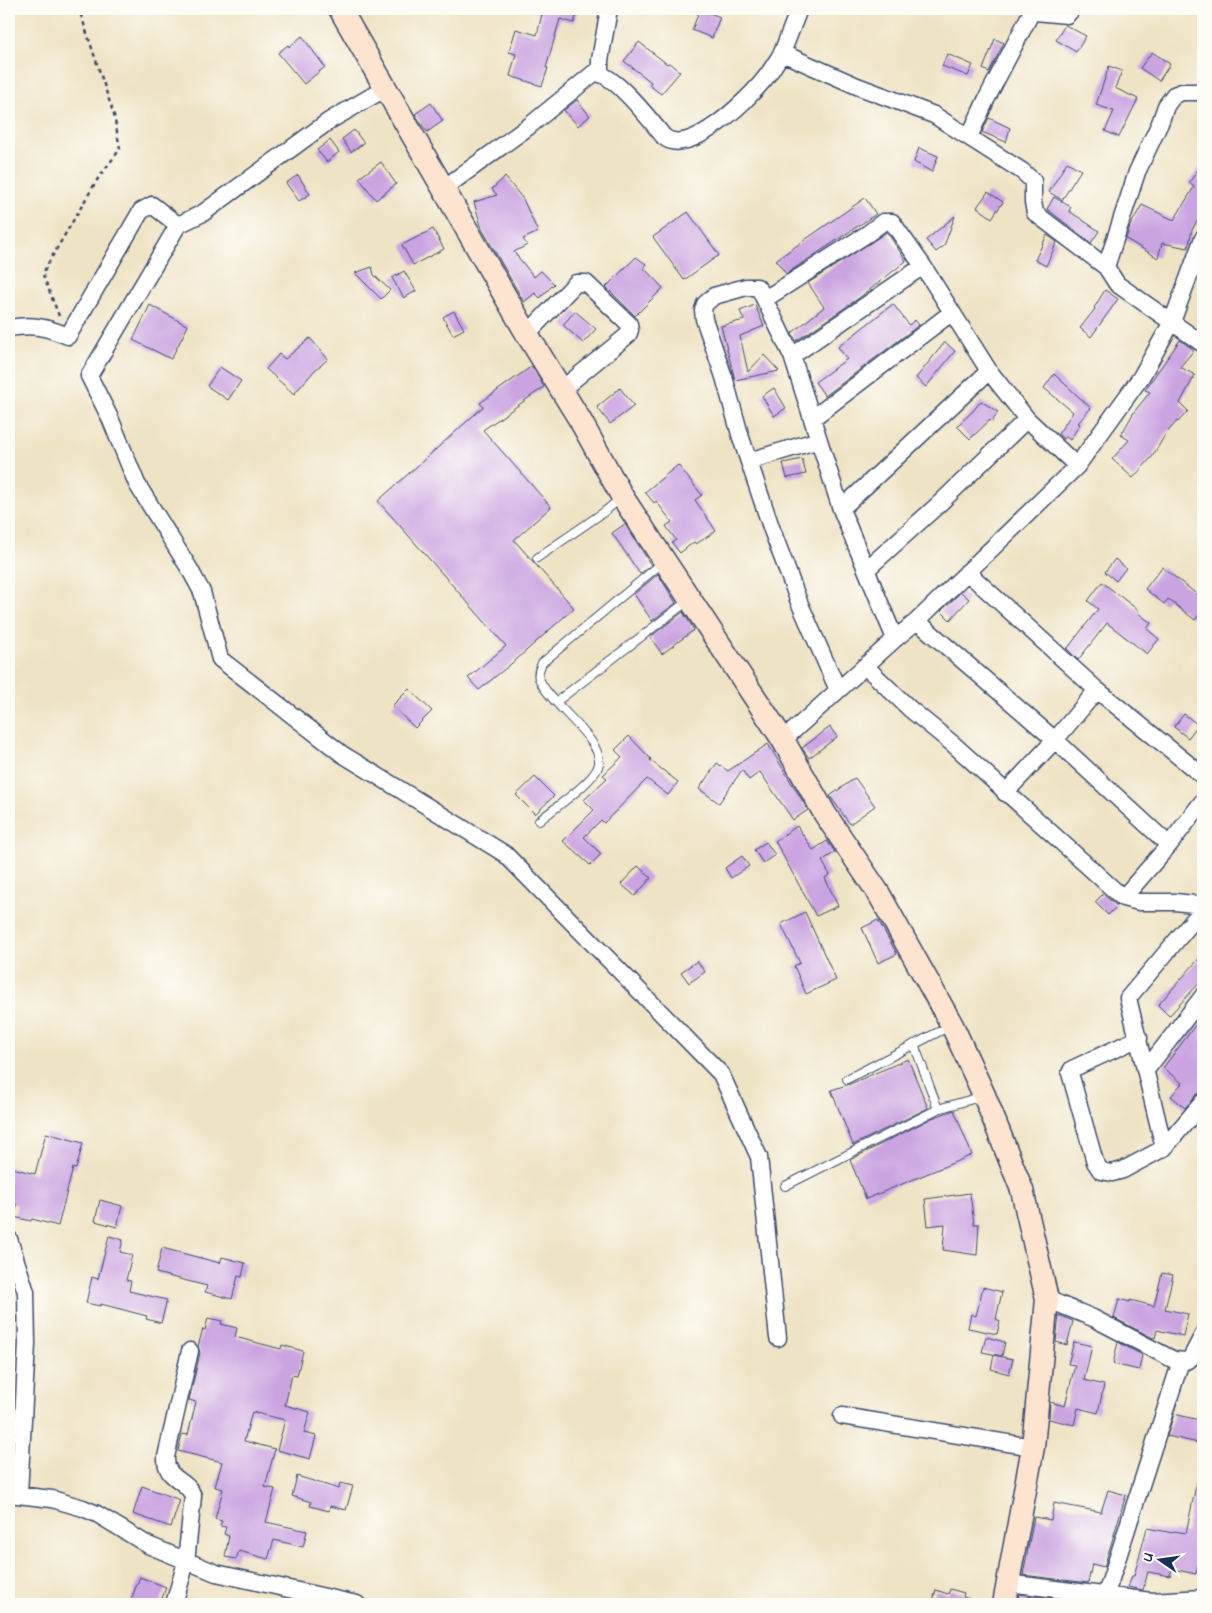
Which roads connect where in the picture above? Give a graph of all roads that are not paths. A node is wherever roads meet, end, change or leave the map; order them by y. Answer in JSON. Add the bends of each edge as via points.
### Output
{"nodes":[{"id":1,"x":340,"y":9,"type":"edge"},
{"id":2,"x":609,"y":9,"type":"edge"},
{"id":3,"x":799,"y":9,"type":"edge"},
{"id":4,"x":1072,"y":9,"type":"edge"},
{"id":5,"x":782,"y":53,"type":"junction"},
{"id":6,"x":600,"y":73,"type":"junction"},
{"id":7,"x":386,"y":88,"type":"junction"},
{"id":8,"x":1203,"y":92,"type":"edge"},
{"id":9,"x":969,"y":137,"type":"junction"},
{"id":10,"x":444,"y":188,"type":"junction"},
{"id":11,"x":178,"y":225,"type":"junction"},
{"id":12,"x":1203,"y":238,"type":"edge"},
{"id":13,"x":923,"y":266,"type":"junction"},
{"id":14,"x":1106,"y":267,"type":"junction"},
{"id":15,"x":765,"y":299,"type":"junction"},
{"id":16,"x":951,"y":313,"type":"junction"},
{"id":17,"x":1172,"y":322,"type":"junction"},
{"id":18,"x":9,"y":328,"type":"edge"},
{"id":19,"x":527,"y":334,"type":"junction"},
{"id":20,"x":1203,"y":344,"type":"edge"},
{"id":21,"x":792,"y":356,"type":"junction"},
{"id":22,"x":989,"y":371,"type":"junction"},
{"id":23,"x":561,"y":390,"type":"junction"},
{"id":24,"x":814,"y":418,"type":"junction"},
{"id":25,"x":1027,"y":419,"type":"junction"},
{"id":26,"x":819,"y":440,"type":"junction"},
{"id":27,"x":749,"y":461,"type":"junction"},
{"id":28,"x":1077,"y":466,"type":"junction"},
{"id":29,"x":623,"y":498,"type":"junction"},
{"id":30,"x":842,"y":509,"type":"junction"},
{"id":31,"x":537,"y":558,"type":"dead end"},
{"id":32,"x":665,"y":561,"type":"junction"},
{"id":33,"x":867,"y":569,"type":"junction"},
{"id":34,"x":967,"y":572,"type":"junction"},
{"id":35,"x":690,"y":598,"type":"junction"},
{"id":36,"x":916,"y":621,"type":"junction"},
{"id":37,"x":894,"y":639,"type":"junction"},
{"id":38,"x":865,"y":666,"type":"junction"},
{"id":39,"x":838,"y":690,"type":"junction"},
{"id":40,"x":1097,"y":690,"type":"junction"},
{"id":41,"x":556,"y":702,"type":"junction"},
{"id":42,"x":783,"y":740,"type":"junction"},
{"id":43,"x":1055,"y":740,"type":"junction"},
{"id":44,"x":1203,"y":776,"type":"edge"},
{"id":45,"x":1005,"y":793,"type":"junction"},
{"id":46,"x":1203,"y":801,"type":"edge"},
{"id":47,"x":539,"y":821,"type":"dead end"},
{"id":48,"x":1170,"y":845,"type":"junction"},
{"id":49,"x":1123,"y":898,"type":"junction"},
{"id":50,"x":1203,"y":906,"type":"edge"},
{"id":51,"x":1203,"y":909,"type":"edge"},
{"id":52,"x":1203,"y":996,"type":"edge"},
{"id":53,"x":952,"y":1025,"type":"junction"},
{"id":54,"x":1139,"y":1038,"type":"junction"},
{"id":55,"x":914,"y":1044,"type":"junction"},
{"id":56,"x":1146,"y":1070,"type":"junction"},
{"id":57,"x":847,"y":1079,"type":"dead end"},
{"id":58,"x":984,"y":1095,"type":"junction"},
{"id":59,"x":1203,"y":1102,"type":"edge"},
{"id":60,"x":938,"y":1109,"type":"junction"},
{"id":61,"x":1164,"y":1148,"type":"junction"},
{"id":62,"x":785,"y":1186,"type":"dead end"},
{"id":63,"x":9,"y":1239,"type":"edge"},
{"id":64,"x":1047,"y":1299,"type":"junction"},
{"id":65,"x":1203,"y":1335,"type":"edge"},
{"id":66,"x":778,"y":1338,"type":"dead end"},
{"id":67,"x":190,"y":1351,"type":"dead end"},
{"id":68,"x":1181,"y":1361,"type":"junction"},
{"id":69,"x":842,"y":1416,"type":"dead end"},
{"id":70,"x":1033,"y":1447,"type":"junction"},
{"id":71,"x":14,"y":1494,"type":"edge"},
{"id":72,"x":186,"y":1562,"type":"junction"},
{"id":73,"x":1006,"y":1594,"type":"edge"},
{"id":74,"x":1106,"y":1594,"type":"junction"},
{"id":75,"x":1203,"y":1598,"type":"edge"},
{"id":76,"x":174,"y":1604,"type":"edge"},
{"id":77,"x":357,"y":1604,"type":"edge"}],
"edges":[{"from":1,"to":7,"type":"street"},
{"from":2,"to":6,"type":"street"},
{"from":3,"to":5,"type":"street"},
{"from":4,"to":9,"type":"street","via":[[1067,14],[1035,12],[1030,15]]},
{"from":5,"to":6,"type":"street","via":[[763,81],[725,118],[702,134],[678,142],[664,137],[616,84]]},
{"from":5,"to":9,"type":"street","via":[[934,115]]},
{"from":6,"to":10,"type":"street","via":[[588,76],[528,127]]},
{"from":7,"to":10,"type":"street"},
{"from":7,"to":11,"type":"street","via":[[330,121],[203,213]]},
{"from":8,"to":14,"type":"street","via":[[1174,95],[1166,106],[1138,172]]},
{"from":9,"to":14,"type":"street","via":[[1033,181],[1035,213]]},
{"from":10,"to":19,"type":"street"},
{"from":11,"to":18,"type":"street","via":[[147,208],[68,336],[48,328],[26,325]]},
{"from":11,"to":66,"type":"street","via":[[90,376],[137,484],[202,592],[220,659],[342,754],[505,854],[721,1074],[759,1157]]},
{"from":12,"to":17,"type":"street"},
{"from":13,"to":15,"type":"street","via":[[894,224],[886,221]]},
{"from":13,"to":16,"type":"street"},
{"from":13,"to":21,"type":"street"},
{"from":14,"to":17,"type":"street","via":[[1117,284]]},
{"from":15,"to":21,"type":"street"},
{"from":15,"to":27,"type":"street","via":[[757,287],[746,287],[714,296],[703,310]]},
{"from":16,"to":22,"type":"street"},
{"from":16,"to":24,"type":"street"},
{"from":17,"to":20,"type":"street"},
{"from":17,"to":28,"type":"street","via":[[1140,377]]},
{"from":19,"to":23,"type":"street"},
{"from":19,"to":23,"type":"street","via":[[576,283],[586,283],[629,324],[628,335]]},
{"from":21,"to":24,"type":"street"},
{"from":22,"to":25,"type":"street"},
{"from":22,"to":30,"type":"street"},
{"from":23,"to":29,"type":"street"},
{"from":24,"to":26,"type":"street"},
{"from":25,"to":28,"type":"street"},
{"from":25,"to":33,"type":"street"},
{"from":26,"to":27,"type":"street"},
{"from":26,"to":30,"type":"street"},
{"from":27,"to":39,"type":"street","via":[[800,602]]},
{"from":28,"to":34,"type":"street"},
{"from":29,"to":31,"type":"lane"},
{"from":29,"to":32,"type":"street"},
{"from":30,"to":33,"type":"street"},
{"from":32,"to":35,"type":"street"},
{"from":32,"to":41,"type":"lane","via":[[542,664],[539,679]]},
{"from":33,"to":37,"type":"street"},
{"from":34,"to":36,"type":"street"},
{"from":34,"to":40,"type":"street"},
{"from":35,"to":41,"type":"lane"},
{"from":35,"to":42,"type":"street"},
{"from":36,"to":37,"type":"street"},
{"from":36,"to":43,"type":"street"},
{"from":37,"to":38,"type":"street"},
{"from":38,"to":39,"type":"street"},
{"from":38,"to":45,"type":"street"},
{"from":39,"to":42,"type":"street"},
{"from":40,"to":43,"type":"street"},
{"from":40,"to":44,"type":"street"},
{"from":41,"to":47,"type":"lane","via":[[592,742],[600,760],[590,779]]},
{"from":42,"to":53,"type":"street","via":[[825,814],[879,894]]},
{"from":43,"to":45,"type":"street"},
{"from":43,"to":48,"type":"street"},
{"from":45,"to":49,"type":"street"},
{"from":46,"to":48,"type":"street"},
{"from":48,"to":49,"type":"street"},
{"from":49,"to":50,"type":"street"},
{"from":51,"to":54,"type":"street","via":[[1129,997]]},
{"from":52,"to":56,"type":"street"},
{"from":53,"to":55,"type":"lane"},
{"from":53,"to":58,"type":"street"},
{"from":54,"to":56,"type":"street"},
{"from":54,"to":61,"type":"street","via":[[1072,1069],[1071,1077],[1095,1162],[1101,1171],[1123,1170]]},
{"from":55,"to":57,"type":"lane"},
{"from":55,"to":60,"type":"lane"},
{"from":56,"to":61,"type":"street"},
{"from":58,"to":60,"type":"lane"},
{"from":58,"to":64,"type":"street","via":[[1022,1190]]},
{"from":59,"to":61,"type":"street"},
{"from":60,"to":62,"type":"lane"},
{"from":63,"to":71,"type":"street","via":[[26,1292],[27,1344]]},
{"from":64,"to":68,"type":"street"},
{"from":64,"to":70,"type":"street"},
{"from":65,"to":68,"type":"street","via":[[1191,1358]]},
{"from":67,"to":72,"type":"street","via":[[166,1457],[170,1474],[192,1491],[193,1496]]},
{"from":68,"to":74,"type":"street"},
{"from":69,"to":70,"type":"street"},
{"from":70,"to":73,"type":"street"},
{"from":71,"to":72,"type":"street","via":[[52,1499],[83,1508],[148,1545]]},
{"from":72,"to":76,"type":"street"},
{"from":72,"to":77,"type":"street","via":[[216,1573]]},
{"from":73,"to":74,"type":"street"},
{"from":74,"to":75,"type":"street","via":[[1152,1601]]}]}
